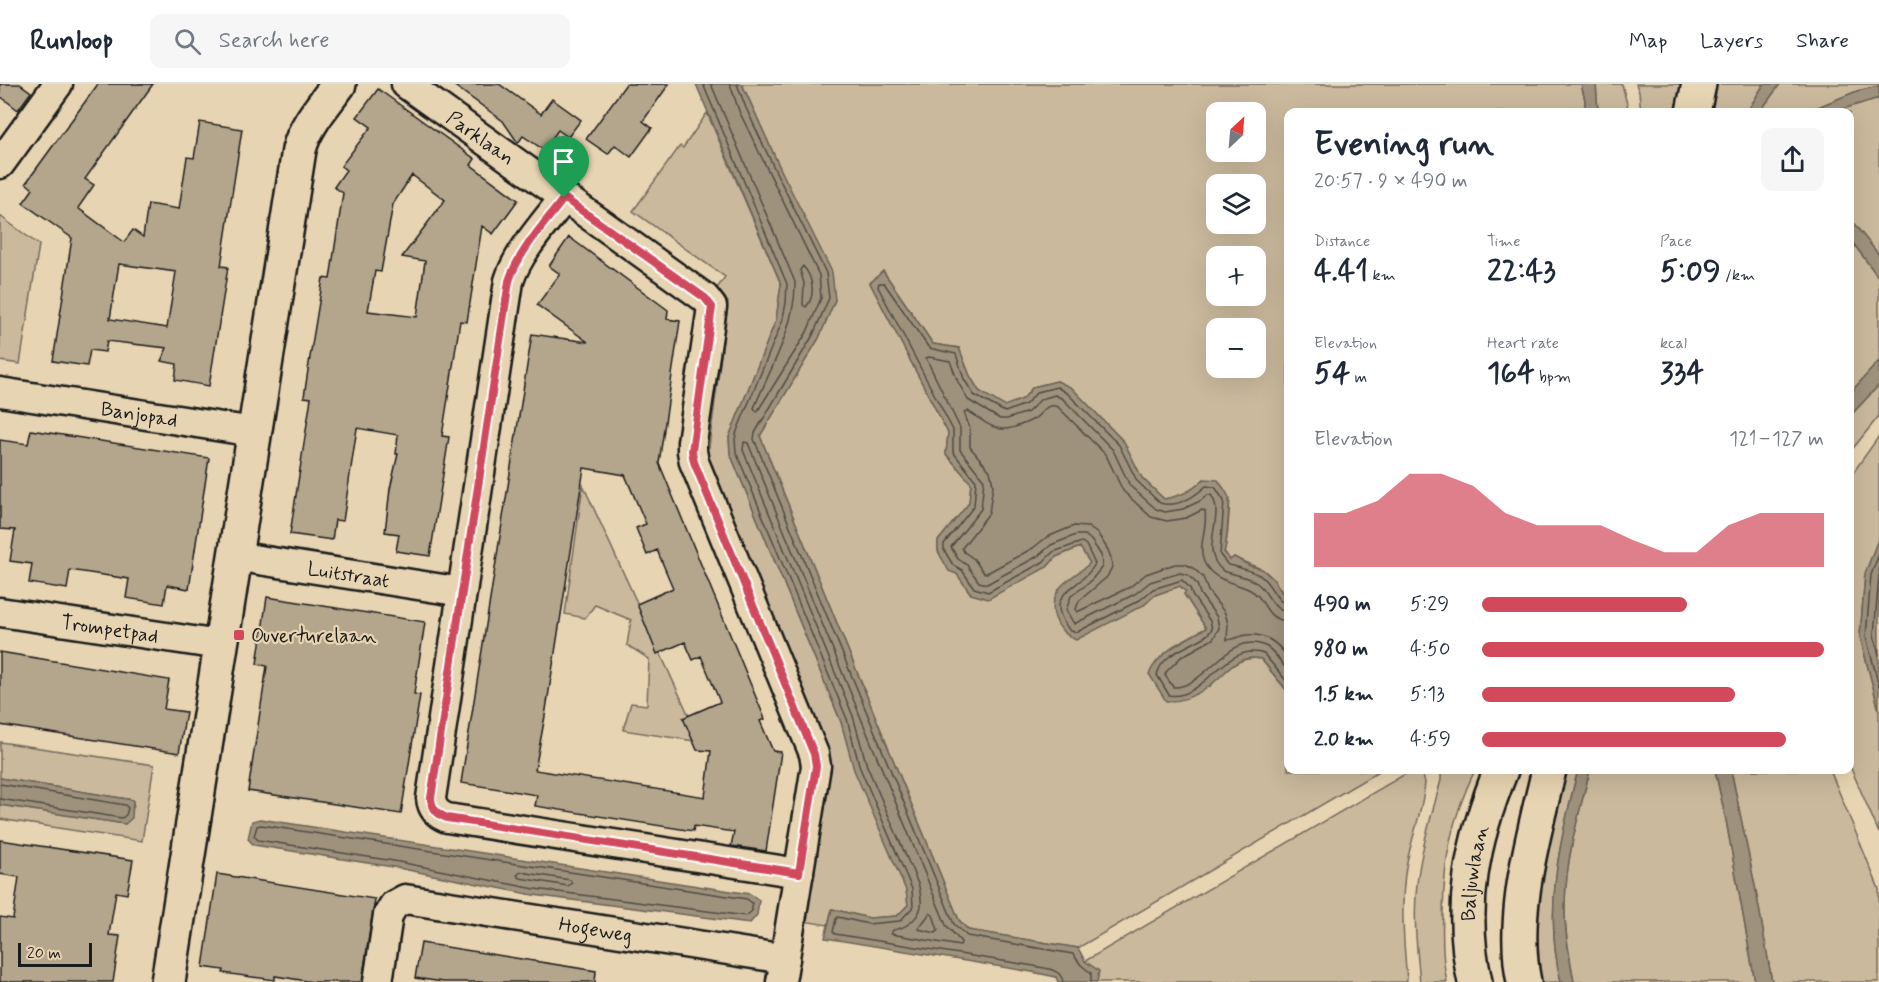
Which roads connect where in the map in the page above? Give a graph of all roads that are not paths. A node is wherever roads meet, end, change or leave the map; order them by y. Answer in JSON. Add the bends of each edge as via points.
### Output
{"nodes":[{"id":1,"x":58,"y":84,"type":"edge"},
{"id":2,"x":339,"y":84,"type":"edge"},
{"id":3,"x":406,"y":84,"type":"edge"},
{"id":4,"x":1699,"y":84,"type":"edge"},
{"id":5,"x":1694,"y":108,"type":"edge"},
{"id":6,"x":0,"y":164,"type":"edge"},
{"id":7,"x":564,"y":198,"type":"junction"},
{"id":8,"x":12,"y":394,"type":"edge"},
{"id":9,"x":254,"y":432,"type":"junction"},
{"id":10,"x":234,"y":556,"type":"junction"},
{"id":11,"x":462,"y":592,"type":"junction"},
{"id":12,"x":0,"y":612,"type":"edge"},
{"id":13,"x":220,"y":645,"type":"junction"},
{"id":14,"x":1499,"y":774,"type":"edge"},
{"id":15,"x":1548,"y":774,"type":"edge"},
{"id":16,"x":799,"y":873,"type":"junction"},
{"id":17,"x":783,"y":971,"type":"edge"},
{"id":18,"x":168,"y":982,"type":"edge"},
{"id":19,"x":378,"y":982,"type":"edge"},
{"id":20,"x":1475,"y":982,"type":"edge"},
{"id":21,"x":1524,"y":982,"type":"edge"}],
"edges":[{"from":1,"to":6,"type":"street"},
{"from":2,"to":9,"type":"street","via":[[310,123],[298,150]]},
{"from":3,"to":7,"type":"street","name":"Parklaan"},
{"from":4,"to":5,"type":"street"},
{"from":7,"to":11,"type":"street","via":[[519,259],[509,281]]},
{"from":7,"to":16,"type":"street","name":"Parklaan","via":[[705,298],[712,307],[692,451],[814,754],[816,766]]},
{"from":8,"to":9,"type":"street","name":"Banjopad"},
{"from":9,"to":10,"type":"street"},
{"from":10,"to":11,"type":"street","name":"Luitstraat"},
{"from":10,"to":13,"type":"street"},
{"from":11,"to":16,"type":"street","via":[[431,798],[440,815]]},
{"from":12,"to":13,"type":"street","name":"Trompetpad"},
{"from":13,"to":18,"type":"street"},
{"from":14,"to":20,"type":"street","name":"Baljuwlaan","via":[[1476,844],[1469,882],[1468,933]]},
{"from":15,"to":21,"type":"street","via":[[1522,903]]},
{"from":16,"to":17,"type":"street","name":"Parklaan"},
{"from":17,"to":19,"type":"street","name":"Hogeweg","via":[[405,899],[394,904],[388,915]]}]}
